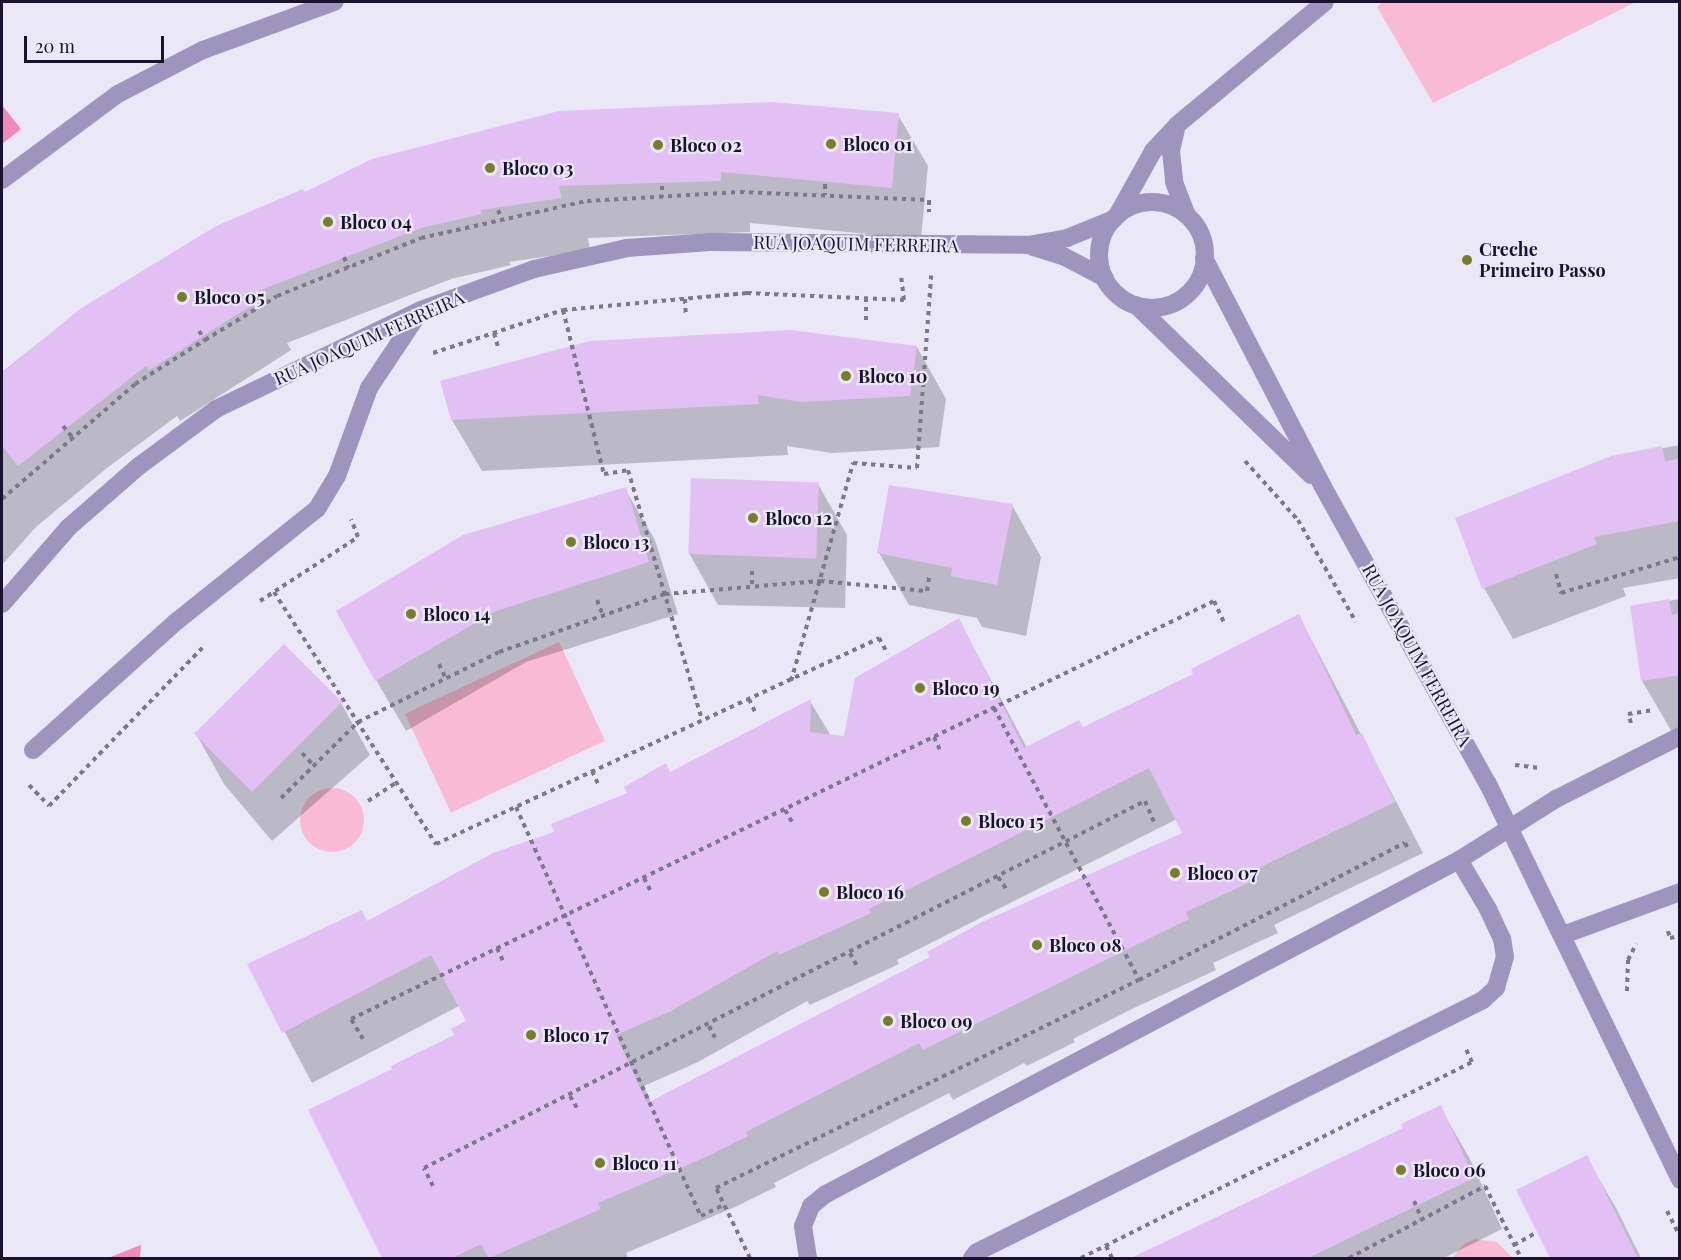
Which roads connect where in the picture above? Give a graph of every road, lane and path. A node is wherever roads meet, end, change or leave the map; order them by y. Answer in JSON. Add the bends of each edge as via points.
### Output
{"nodes":[{"id":1,"x":334,"y":2,"type":"edge"},
{"id":2,"x":1325,"y":2,"type":"edge"},
{"id":3,"x":1177,"y":125,"type":"junction"},
{"id":4,"x":2,"y":180,"type":"edge"},
{"id":5,"x":825,"y":184,"type":"dead end"},
{"id":6,"x":662,"y":186,"type":"dead end"},
{"id":7,"x":825,"y":195,"type":"dead end"},
{"id":8,"x":662,"y":197,"type":"dead end"},
{"id":9,"x":498,"y":210,"type":"dead end"},
{"id":10,"x":1186,"y":214,"type":"junction"},
{"id":11,"x":1116,"y":217,"type":"junction"},
{"id":12,"x":502,"y":220,"type":"dead end"},
{"id":13,"x":1028,"y":245,"type":"junction"},
{"id":14,"x":344,"y":257,"type":"dead end"},
{"id":15,"x":1204,"y":258,"type":"junction"},
{"id":16,"x":348,"y":268,"type":"dead end"},
{"id":17,"x":943,"y":272,"type":"dead end"},
{"id":18,"x":921,"y":274,"type":"dead end"},
{"id":19,"x":931,"y":274,"type":"junction"},
{"id":20,"x":911,"y":275,"type":"dead end"},
{"id":21,"x":1105,"y":278,"type":"junction"},
{"id":22,"x":866,"y":298,"type":"junction"},
{"id":23,"x":685,"y":299,"type":"junction"},
{"id":24,"x":1136,"y":305,"type":"junction"},
{"id":25,"x":421,"y":310,"type":"junction"},
{"id":26,"x":563,"y":310,"type":"junction"},
{"id":27,"x":686,"y":317,"type":"dead end"},
{"id":28,"x":866,"y":320,"type":"dead end"},
{"id":29,"x":199,"y":331,"type":"dead end"},
{"id":30,"x":494,"y":333,"type":"junction"},
{"id":31,"x":205,"y":340,"type":"dead end"},
{"id":32,"x":499,"y":350,"type":"dead end"},
{"id":33,"x":430,"y":354,"type":"dead end"},
{"id":34,"x":63,"y":426,"type":"dead end"},
{"id":35,"x":72,"y":437,"type":"dead end"},
{"id":36,"x":1242,"y":458,"type":"dead end"},
{"id":37,"x":1322,"y":485,"type":"junction"},
{"id":38,"x":346,"y":507,"type":"dead end"},
{"id":39,"x":1680,"y":557,"type":"edge"},
{"id":40,"x":752,"y":571,"type":"dead end"},
{"id":41,"x":930,"y":573,"type":"dead end"},
{"id":42,"x":1556,"y":574,"type":"dead end"},
{"id":43,"x":820,"y":581,"type":"junction"},
{"id":44,"x":752,"y":586,"type":"junction"},
{"id":45,"x":274,"y":592,"type":"junction"},
{"id":46,"x":665,"y":594,"type":"junction"},
{"id":47,"x":597,"y":600,"type":"dead end"},
{"id":48,"x":2,"y":604,"type":"edge"},
{"id":49,"x":256,"y":604,"type":"dead end"},
{"id":50,"x":603,"y":616,"type":"junction"},
{"id":51,"x":1224,"y":622,"type":"dead end"},
{"id":52,"x":1362,"y":632,"type":"dead end"},
{"id":53,"x":204,"y":645,"type":"dead end"},
{"id":54,"x":888,"y":654,"type":"dead end"},
{"id":55,"x":439,"y":664,"type":"dead end"},
{"id":56,"x":446,"y":679,"type":"junction"},
{"id":57,"x":791,"y":681,"type":"junction"},
{"id":58,"x":749,"y":699,"type":"junction"},
{"id":59,"x":994,"y":708,"type":"junction"},
{"id":60,"x":1659,"y":709,"type":"dead end"},
{"id":61,"x":756,"y":714,"type":"dead end"},
{"id":62,"x":702,"y":720,"type":"junction"},
{"id":63,"x":358,"y":722,"type":"junction"},
{"id":64,"x":1635,"y":733,"type":"dead end"},
{"id":65,"x":1680,"y":736,"type":"edge"},
{"id":66,"x":934,"y":737,"type":"junction"},
{"id":67,"x":33,"y":750,"type":"dead end"},
{"id":68,"x":941,"y":752,"type":"dead end"},
{"id":69,"x":302,"y":753,"type":"dead end"},
{"id":70,"x":1509,"y":765,"type":"dead end"},
{"id":71,"x":314,"y":766,"type":"junction"},
{"id":72,"x":1545,"y":768,"type":"dead end"},
{"id":73,"x":592,"y":771,"type":"junction"},
{"id":74,"x":25,"y":780,"type":"dead end"},
{"id":75,"x":397,"y":782,"type":"junction"},
{"id":76,"x":599,"y":786,"type":"dead end"},
{"id":77,"x":281,"y":798,"type":"dead end"},
{"id":78,"x":368,"y":801,"type":"dead end"},
{"id":79,"x":516,"y":807,"type":"junction"},
{"id":80,"x":785,"y":809,"type":"junction"},
{"id":81,"x":792,"y":822,"type":"dead end"},
{"id":82,"x":1154,"y":822,"type":"dead end"},
{"id":83,"x":1510,"y":826,"type":"junction"},
{"id":84,"x":1067,"y":842,"type":"junction"},
{"id":85,"x":1459,"y":860,"type":"junction"},
{"id":86,"x":1414,"y":861,"type":"dead end"},
{"id":87,"x":998,"y":877,"type":"junction"},
{"id":88,"x":644,"y":878,"type":"junction"},
{"id":89,"x":1007,"y":890,"type":"dead end"},
{"id":90,"x":651,"y":892,"type":"dead end"},
{"id":91,"x":1680,"y":892,"type":"edge"},
{"id":92,"x":564,"y":917,"type":"junction"},
{"id":93,"x":1666,"y":927,"type":"dead end"},
{"id":94,"x":1563,"y":936,"type":"junction"},
{"id":95,"x":1680,"y":936,"type":"edge"},
{"id":96,"x":1637,"y":942,"type":"dead end"},
{"id":97,"x":497,"y":948,"type":"junction"},
{"id":98,"x":850,"y":953,"type":"junction"},
{"id":99,"x":504,"y":963,"type":"dead end"},
{"id":100,"x":857,"y":966,"type":"dead end"},
{"id":101,"x":1139,"y":980,"type":"junction"},
{"id":102,"x":1626,"y":998,"type":"dead end"},
{"id":103,"x":709,"y":1026,"type":"junction"},
{"id":104,"x":715,"y":1038,"type":"dead end"},
{"id":105,"x":363,"y":1039,"type":"dead end"},
{"id":106,"x":633,"y":1065,"type":"junction"},
{"id":107,"x":570,"y":1096,"type":"junction"},
{"id":108,"x":578,"y":1110,"type":"dead end"},
{"id":109,"x":1680,"y":1180,"type":"edge"},
{"id":110,"x":433,"y":1186,"type":"dead end"},
{"id":111,"x":1414,"y":1201,"type":"dead end"},
{"id":112,"x":724,"y":1205,"type":"junction"},
{"id":113,"x":1422,"y":1220,"type":"junction"},
{"id":114,"x":1534,"y":1234,"type":"dead end"},
{"id":115,"x":1514,"y":1245,"type":"junction"},
{"id":116,"x":1106,"y":1246,"type":"dead end"},
{"id":117,"x":750,"y":1258,"type":"edge"},
{"id":118,"x":808,"y":1258,"type":"edge"},
{"id":119,"x":972,"y":1258,"type":"edge"},
{"id":120,"x":1112,"y":1258,"type":"edge"},
{"id":121,"x":1348,"y":1258,"type":"edge"},
{"id":122,"x":1521,"y":1258,"type":"edge"}],
"edges":[{"from":1,"to":4,"type":"street","via":[[203,50],[118,94]]},
{"from":2,"to":3,"type":"street"},
{"from":3,"to":10,"type":"street","name":"RUA JOAQUIM FERREIRA","via":[[1171,151],[1174,182]]},
{"from":3,"to":11,"type":"street","via":[[1154,151]]},
{"from":5,"to":7,"type":"path"},
{"from":6,"to":8,"type":"path"},
{"from":9,"to":12,"type":"path"},
{"from":10,"to":11,"type":"street","name":"RUA JOAQUIM FERREIRA","via":[[1164,203],[1148,201]]},
{"from":10,"to":15,"type":"street","name":"RUA JOAQUIM FERREIRA","via":[[1200,233]]},
{"from":11,"to":13,"type":"street","name":"RUA JOAQUIM FERREIRA","via":[[1067,238]]},
{"from":11,"to":21,"type":"street","via":[[1101,244]]},
{"from":13,"to":21,"type":"street","name":"RUA JOAQUIM FERREIRA","via":[[1063,256]]},
{"from":13,"to":25,"type":"street","name":"RUA JOAQUIM FERREIRA","via":[[710,242],[627,248],[534,269]]},
{"from":14,"to":16,"type":"path"},
{"from":15,"to":24,"type":"street","via":[[1197,283],[1185,296],[1153,308]]},
{"from":15,"to":37,"type":"street","name":"RUA JOAQUIM FERREIRA"},
{"from":17,"to":19,"type":"path"},
{"from":18,"to":19,"type":"path"},
{"from":19,"to":43,"type":"path","via":[[916,468],[853,463]]},
{"from":20,"to":22,"type":"path","via":[[901,276],[904,300]]},
{"from":21,"to":24,"type":"street","name":"RUA JOAQUIM FERREIRA","via":[[1123,299]]},
{"from":22,"to":23,"type":"path","via":[[747,293]]},
{"from":22,"to":28,"type":"path"},
{"from":23,"to":26,"type":"path"},
{"from":23,"to":27,"type":"path"},
{"from":24,"to":37,"type":"street","name":"RUA JOAQUIM FERREIRA"},
{"from":25,"to":48,"type":"street","name":"RUA JOAQUIM FERREIRA","via":[[216,409],[139,466],[69,527]]},
{"from":25,"to":67,"type":"street","via":[[369,388],[337,476],[317,509],[177,621]]},
{"from":26,"to":30,"type":"path"},
{"from":26,"to":46,"type":"path","via":[[604,474],[628,470]]},
{"from":29,"to":31,"type":"path"},
{"from":30,"to":32,"type":"path"},
{"from":30,"to":33,"type":"path"},
{"from":34,"to":35,"type":"path"},
{"from":36,"to":52,"type":"path","via":[[1298,520]]},
{"from":37,"to":83,"type":"street","name":"RUA JOAQUIM FERREIRA"},
{"from":38,"to":45,"type":"path","via":[[358,537]]},
{"from":39,"to":42,"type":"path","via":[[1561,593]]},
{"from":40,"to":44,"type":"path"},
{"from":41,"to":43,"type":"path","via":[[927,591]]},
{"from":43,"to":44,"type":"path"},
{"from":43,"to":57,"type":"path"},
{"from":44,"to":46,"type":"path"},
{"from":45,"to":49,"type":"path"},
{"from":45,"to":63,"type":"path"},
{"from":46,"to":50,"type":"path"},
{"from":46,"to":62,"type":"path"},
{"from":47,"to":50,"type":"path"},
{"from":50,"to":56,"type":"path","via":[[499,652]]},
{"from":51,"to":59,"type":"path","via":[[1214,601]]},
{"from":53,"to":74,"type":"path","via":[[49,806]]},
{"from":54,"to":57,"type":"path","via":[[879,638]]},
{"from":55,"to":56,"type":"path"},
{"from":56,"to":63,"type":"path"},
{"from":57,"to":58,"type":"path"},
{"from":58,"to":61,"type":"path"},
{"from":58,"to":62,"type":"path"},
{"from":59,"to":66,"type":"path"},
{"from":59,"to":84,"type":"path"},
{"from":60,"to":64,"type":"path","via":[[1628,714]]},
{"from":62,"to":73,"type":"path"},
{"from":63,"to":71,"type":"path"},
{"from":63,"to":75,"type":"path"},
{"from":65,"to":83,"type":"street"},
{"from":66,"to":68,"type":"path"},
{"from":66,"to":80,"type":"path"},
{"from":69,"to":71,"type":"path"},
{"from":70,"to":72,"type":"path"},
{"from":71,"to":77,"type":"path"},
{"from":73,"to":76,"type":"path"},
{"from":73,"to":79,"type":"path"},
{"from":75,"to":78,"type":"path"},
{"from":75,"to":79,"type":"path","via":[[436,844]]},
{"from":79,"to":92,"type":"path"},
{"from":80,"to":81,"type":"path"},
{"from":80,"to":88,"type":"path"},
{"from":82,"to":84,"type":"path","via":[[1145,801]]},
{"from":83,"to":85,"type":"street"},
{"from":83,"to":94,"type":"street","name":"RUA JOAQUIM FERREIRA"},
{"from":84,"to":87,"type":"path"},
{"from":84,"to":101,"type":"path"},
{"from":85,"to":118,"type":"street","via":[[826,1194],[812,1206],[802,1226]]},
{"from":85,"to":119,"type":"street","via":[[1502,939],[1505,957],[1496,988],[1483,1000],[977,1252]]},
{"from":86,"to":101,"type":"path","via":[[1405,843]]},
{"from":87,"to":89,"type":"path"},
{"from":87,"to":98,"type":"path"},
{"from":88,"to":90,"type":"path"},
{"from":88,"to":92,"type":"path"},
{"from":91,"to":94,"type":"street"},
{"from":92,"to":97,"type":"path"},
{"from":92,"to":106,"type":"path"},
{"from":93,"to":95,"type":"path","via":[[1670,938]]},
{"from":94,"to":109,"type":"street","name":"RUA JOAQUIM FERREIRA"},
{"from":96,"to":102,"type":"path","via":[[1628,960]]},
{"from":97,"to":99,"type":"path"},
{"from":97,"to":105,"type":"path","via":[[351,1019]]},
{"from":98,"to":100,"type":"path"},
{"from":98,"to":103,"type":"path"},
{"from":101,"to":112,"type":"path","via":[[716,1188]]},
{"from":103,"to":104,"type":"path"},
{"from":103,"to":106,"type":"path"},
{"from":106,"to":107,"type":"path"},
{"from":106,"to":112,"type":"path","via":[[701,1216]]},
{"from":107,"to":108,"type":"path"},
{"from":107,"to":110,"type":"path","via":[[424,1168]]},
{"from":111,"to":113,"type":"path"},
{"from":112,"to":117,"type":"path"},
{"from":113,"to":115,"type":"path","via":[[1485,1186]]},
{"from":113,"to":121,"type":"path"},
{"from":114,"to":115,"type":"path"},
{"from":115,"to":122,"type":"path"},
{"from":116,"to":120,"type":"path"}]}
